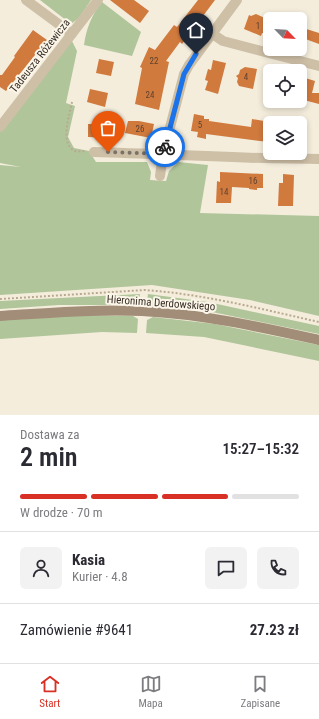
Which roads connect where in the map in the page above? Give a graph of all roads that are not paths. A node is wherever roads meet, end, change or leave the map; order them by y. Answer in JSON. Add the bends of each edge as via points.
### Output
{"nodes":[{"id":1,"x":26,"y":0,"type":"edge"},
{"id":2,"x":98,"y":0,"type":"edge"},
{"id":3,"x":236,"y":0,"type":"edge"},
{"id":4,"x":211,"y":33,"type":"junction"},
{"id":5,"x":72,"y":34,"type":"junction"},
{"id":6,"x":319,"y":66,"type":"edge"},
{"id":7,"x":0,"y":127,"type":"edge"},
{"id":8,"x":94,"y":152,"type":"road end"},
{"id":9,"x":163,"y":154,"type":"junction"},
{"id":10,"x":319,"y":159,"type":"edge"},
{"id":11,"x":160,"y":176,"type":"dead end"},
{"id":12,"x":0,"y":316,"type":"edge"},
{"id":13,"x":319,"y":340,"type":"edge"}],
"edges":[{"from":1,"to":5,"type":"street"},
{"from":2,"to":5,"type":"street","name":"Tadeusza Różewicza"},
{"from":3,"to":4,"type":"street"},
{"from":4,"to":6,"type":"street","via":[[223,41]]},
{"from":4,"to":9,"type":"street","via":[[184,74]]},
{"from":5,"to":7,"type":"street","name":"Tadeusza Różewicza"},
{"from":8,"to":9,"type":"street"},
{"from":9,"to":10,"type":"street"},
{"from":9,"to":11,"type":"street"},
{"from":12,"to":13,"type":"main road","name":"Hieronima Derdowskiego","via":[[86,310],[143,311],[215,319]]}]}
